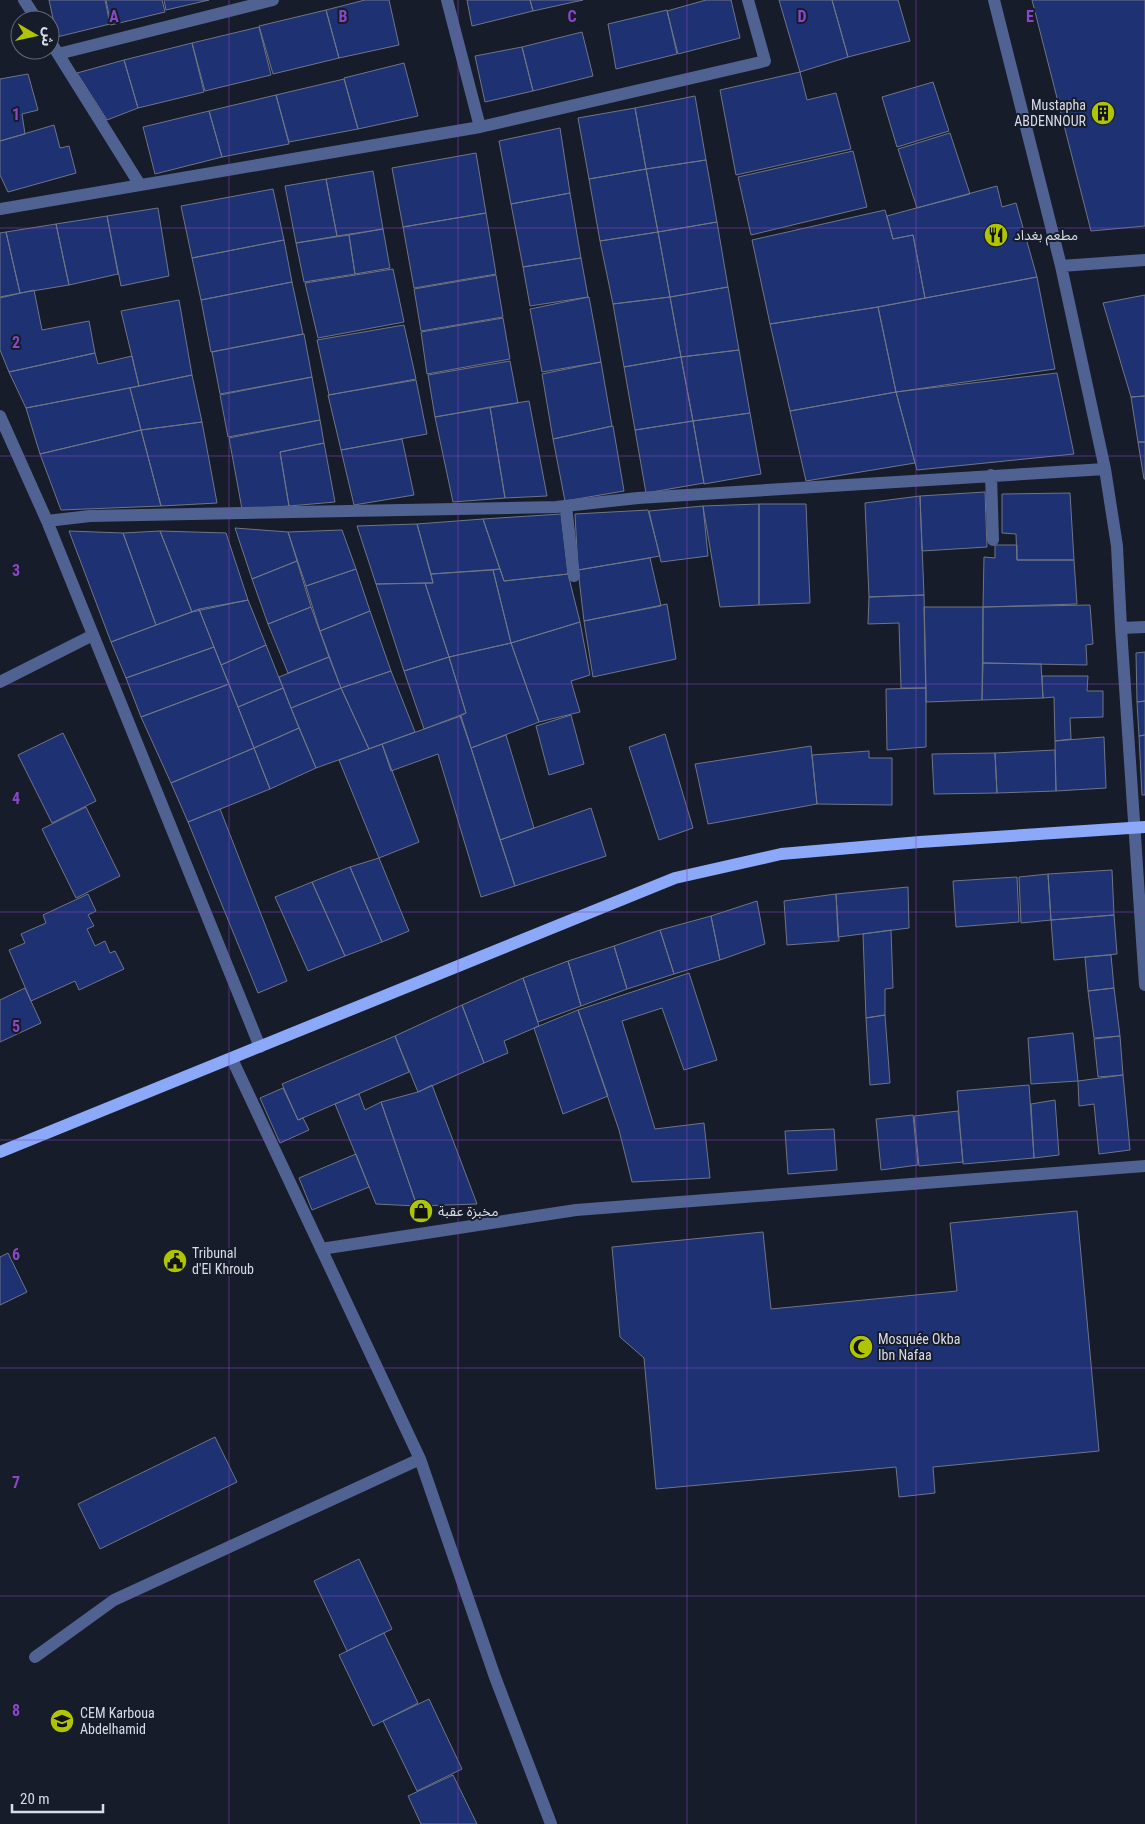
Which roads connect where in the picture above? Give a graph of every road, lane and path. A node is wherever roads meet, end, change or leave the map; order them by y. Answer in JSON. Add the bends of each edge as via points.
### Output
{"nodes":[{"id":1,"x":273,"y":0,"type":"edge"},
{"id":2,"x":447,"y":0,"type":"edge"},
{"id":3,"x":748,"y":0,"type":"edge"},
{"id":4,"x":994,"y":0,"type":"edge"},
{"id":5,"x":60,"y":53,"type":"edge"},
{"id":6,"x":60,"y":57,"type":"edge"},
{"id":7,"x":480,"y":127,"type":"junction"},
{"id":8,"x":140,"y":185,"type":"junction"},
{"id":9,"x":0,"y":209,"type":"edge"},
{"id":10,"x":1145,"y":260,"type":"edge"},
{"id":11,"x":1061,"y":266,"type":"junction"},
{"id":12,"x":0,"y":416,"type":"edge"},
{"id":13,"x":1105,"y":469,"type":"junction"},
{"id":14,"x":991,"y":476,"type":"junction"},
{"id":15,"x":566,"y":506,"type":"junction"},
{"id":16,"x":47,"y":522,"type":"junction"},
{"id":17,"x":993,"y":540,"type":"dead end"},
{"id":18,"x":574,"y":576,"type":"dead end"},
{"id":19,"x":1145,"y":627,"type":"edge"},
{"id":20,"x":1121,"y":628,"type":"junction"},
{"id":21,"x":93,"y":635,"type":"junction"},
{"id":22,"x":0,"y":682,"type":"edge"},
{"id":23,"x":1140,"y":827,"type":"edge"},
{"id":24,"x":1145,"y":985,"type":"edge"},
{"id":25,"x":260,"y":1047,"type":"junction"},
{"id":26,"x":232,"y":1059,"type":"junction"},
{"id":27,"x":0,"y":1152,"type":"edge"},
{"id":28,"x":1145,"y":1166,"type":"edge"},
{"id":29,"x":321,"y":1249,"type":"junction"},
{"id":30,"x":420,"y":1459,"type":"junction"},
{"id":31,"x":34,"y":1658,"type":"dead end"},
{"id":32,"x":551,"y":1824,"type":"edge"}],
"edges":[{"from":1,"to":5,"type":"street"},
{"from":2,"to":7,"type":"street"},
{"from":3,"to":7,"type":"street","via":[[765,61]]},
{"from":4,"to":11,"type":"street"},
{"from":6,"to":8,"type":"street"},
{"from":7,"to":8,"type":"street"},
{"from":8,"to":9,"type":"street"},
{"from":10,"to":11,"type":"street"},
{"from":11,"to":13,"type":"street"},
{"from":12,"to":16,"type":"street"},
{"from":13,"to":14,"type":"street"},
{"from":13,"to":20,"type":"street","via":[[1117,546]]},
{"from":14,"to":15,"type":"street","via":[[638,498]]},
{"from":14,"to":17,"type":"street"},
{"from":15,"to":16,"type":"street","via":[[90,516]]},
{"from":15,"to":18,"type":"street"},
{"from":16,"to":21,"type":"street"},
{"from":19,"to":20,"type":"street"},
{"from":20,"to":23,"type":"street"},
{"from":21,"to":22,"type":"street"},
{"from":21,"to":25,"type":"street"},
{"from":23,"to":24,"type":"street"},
{"from":23,"to":25,"type":"main road","via":[[781,854],[675,878]]},
{"from":25,"to":26,"type":"main road"},
{"from":26,"to":27,"type":"main road"},
{"from":26,"to":29,"type":"street"},
{"from":28,"to":29,"type":"street","via":[[576,1210]]},
{"from":29,"to":30,"type":"street"},
{"from":30,"to":31,"type":"street","via":[[114,1600]]},
{"from":30,"to":32,"type":"street"}]}
